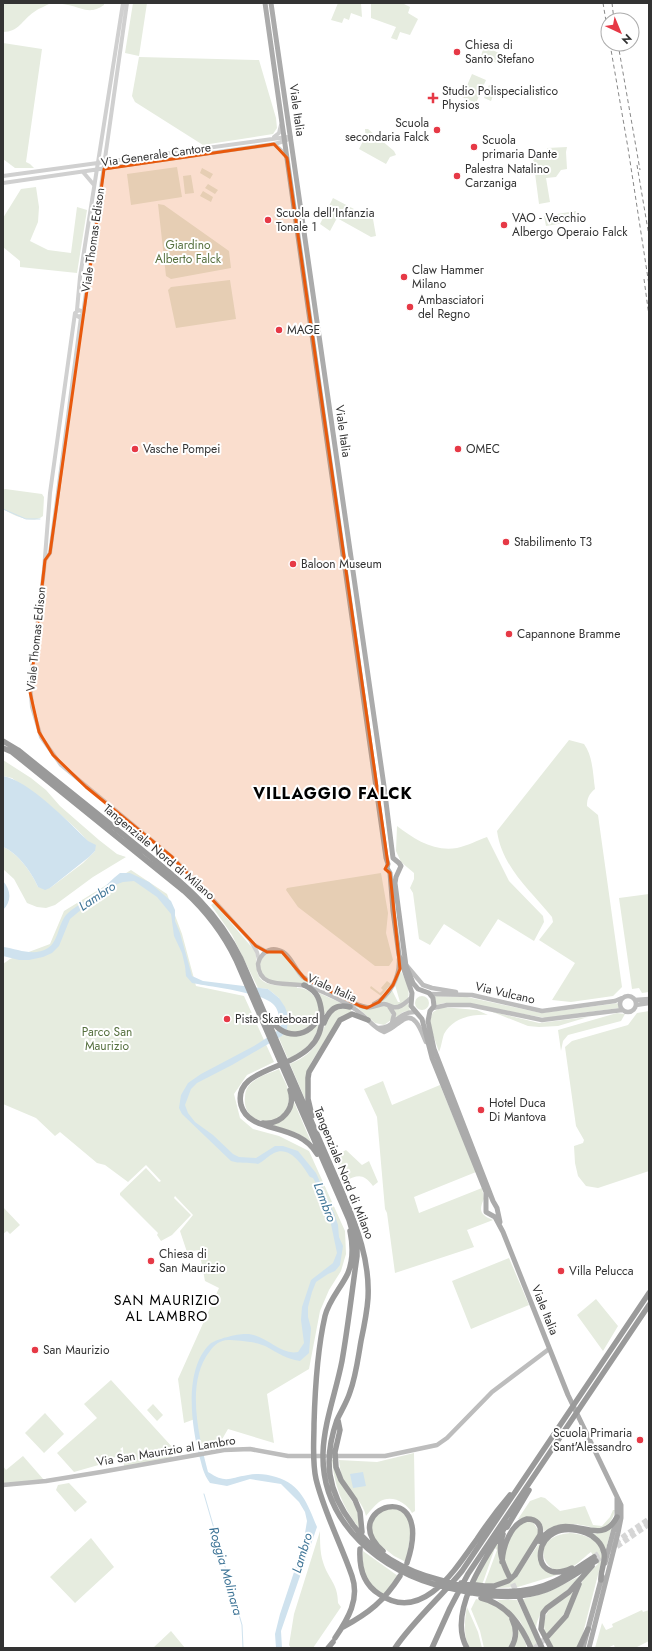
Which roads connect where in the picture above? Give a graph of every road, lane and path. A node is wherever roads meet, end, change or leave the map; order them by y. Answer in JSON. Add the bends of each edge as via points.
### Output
{"nodes":[{"id":1,"x":123,"y":3,"type":"edge"},
{"id":2,"x":127,"y":3,"type":"edge"},
{"id":3,"x":265,"y":3,"type":"edge"},
{"id":4,"x":271,"y":3,"type":"edge"},
{"id":5,"x":280,"y":106,"type":"junction"},
{"id":6,"x":291,"y":137,"type":"junction"},
{"id":7,"x":285,"y":139,"type":"junction"},
{"id":8,"x":266,"y":140,"type":"junction"},
{"id":9,"x":100,"y":143,"type":"junction"},
{"id":10,"x":107,"y":144,"type":"junction"},
{"id":11,"x":274,"y":144,"type":"junction"},
{"id":12,"x":287,"y":158,"type":"junction"},
{"id":13,"x":105,"y":162,"type":"junction"},
{"id":14,"x":97,"y":164,"type":"junction"},
{"id":15,"x":104,"y":169,"type":"junction"},
{"id":16,"x":96,"y":170,"type":"junction"},
{"id":17,"x":83,"y":172,"type":"junction"},
{"id":18,"x":3,"y":176,"type":"edge"},
{"id":19,"x":3,"y":183,"type":"edge"},
{"id":20,"x":94,"y":185,"type":"junction"},
{"id":21,"x":76,"y":312,"type":"junction"},
{"id":22,"x":83,"y":312,"type":"junction"},
{"id":23,"x":81,"y":317,"type":"junction"},
{"id":24,"x":66,"y":383,"type":"junction"},
{"id":25,"x":71,"y":384,"type":"junction"},
{"id":26,"x":45,"y":560,"type":"junction"},
{"id":27,"x":3,"y":741,"type":"edge"},
{"id":28,"x":3,"y":748,"type":"edge"},
{"id":29,"x":395,"y":860,"type":"junction"},
{"id":30,"x":388,"y":864,"type":"junction"},
{"id":31,"x":390,"y":873,"type":"junction"},
{"id":32,"x":398,"y":873,"type":"junction"},
{"id":33,"x":204,"y":907,"type":"junction"},
{"id":34,"x":250,"y":940,"type":"junction"},
{"id":35,"x":267,"y":952,"type":"junction"},
{"id":36,"x":399,"y":955,"type":"junction"},
{"id":37,"x":259,"y":960,"type":"junction"},
{"id":38,"x":406,"y":966,"type":"junction"},
{"id":39,"x":249,"y":981,"type":"junction"},
{"id":40,"x":304,"y":985,"type":"junction"},
{"id":41,"x":424,"y":991,"type":"junction"},
{"id":42,"x":430,"y":994,"type":"junction"},
{"id":43,"x":463,"y":994,"type":"junction"},
{"id":44,"x":412,"y":997,"type":"junction"},
{"id":45,"x":622,"y":998,"type":"junction"},
{"id":46,"x":649,"y":999,"type":"edge"},
{"id":47,"x":258,"y":1000,"type":"junction"},
{"id":48,"x":635,"y":1003,"type":"junction"},
{"id":49,"x":649,"y":1003,"type":"edge"},
{"id":50,"x":388,"y":1005,"type":"junction"},
{"id":51,"x":350,"y":1007,"type":"junction"},
{"id":52,"x":367,"y":1008,"type":"junction"},
{"id":53,"x":322,"y":1010,"type":"junction"},
{"id":54,"x":431,"y":1010,"type":"junction"},
{"id":55,"x":622,"y":1010,"type":"junction"},
{"id":56,"x":416,"y":1012,"type":"junction"},
{"id":57,"x":368,"y":1020,"type":"junction"},
{"id":58,"x":391,"y":1024,"type":"junction"},
{"id":59,"x":376,"y":1028,"type":"junction"},
{"id":60,"x":274,"y":1046,"type":"junction"},
{"id":61,"x":431,"y":1053,"type":"junction"},
{"id":62,"x":296,"y":1059,"type":"junction"},
{"id":63,"x":270,"y":1070,"type":"junction"},
{"id":64,"x":314,"y":1126,"type":"junction"},
{"id":65,"x":341,"y":1202,"type":"junction"},
{"id":66,"x":495,"y":1204,"type":"junction"},
{"id":67,"x":485,"y":1206,"type":"junction"},
{"id":68,"x":497,"y":1210,"type":"junction"},
{"id":69,"x":491,"y":1215,"type":"junction"},
{"id":70,"x":503,"y":1232,"type":"junction"},
{"id":71,"x":649,"y":1293,"type":"edge"},
{"id":72,"x":649,"y":1305,"type":"edge"},
{"id":73,"x":549,"y":1349,"type":"junction"},
{"id":74,"x":552,"y":1355,"type":"junction"},
{"id":75,"x":535,"y":1360,"type":"junction"},
{"id":76,"x":338,"y":1419,"type":"junction"},
{"id":77,"x":542,"y":1454,"type":"junction"},
{"id":78,"x":546,"y":1460,"type":"junction"},
{"id":79,"x":3,"y":1485,"type":"edge"},
{"id":80,"x":616,"y":1493,"type":"junction"},
{"id":81,"x":617,"y":1517,"type":"junction"},
{"id":82,"x":508,"y":1523,"type":"junction"},
{"id":83,"x":362,"y":1532,"type":"dead end"},
{"id":84,"x":360,"y":1549,"type":"dead end"},
{"id":85,"x":595,"y":1560,"type":"junction"},
{"id":86,"x":524,"y":1561,"type":"junction"},
{"id":87,"x":397,"y":1562,"type":"junction"},
{"id":88,"x":502,"y":1562,"type":"junction"},
{"id":89,"x":407,"y":1563,"type":"dead end"},
{"id":90,"x":400,"y":1576,"type":"dead end"},
{"id":91,"x":509,"y":1576,"type":"tunnel mouth"},
{"id":92,"x":582,"y":1576,"type":"junction"},
{"id":93,"x":601,"y":1580,"type":"junction"},
{"id":94,"x":482,"y":1592,"type":"junction"},
{"id":95,"x":520,"y":1599,"type":"tunnel mouth"},
{"id":96,"x":543,"y":1613,"type":"junction"},
{"id":97,"x":510,"y":1615,"type":"junction"},
{"id":98,"x":342,"y":1628,"type":"junction"},
{"id":99,"x":588,"y":1629,"type":"junction"},
{"id":100,"x":548,"y":1636,"type":"tunnel mouth"},
{"id":101,"x":537,"y":1638,"type":"junction"},
{"id":102,"x":328,"y":1648,"type":"edge"},
{"id":103,"x":395,"y":1648,"type":"edge"},
{"id":104,"x":432,"y":1648,"type":"edge"},
{"id":105,"x":468,"y":1648,"type":"edge"},
{"id":106,"x":511,"y":1648,"type":"edge"},
{"id":107,"x":530,"y":1648,"type":"edge"},
{"id":108,"x":542,"y":1648,"type":"edge"},
{"id":109,"x":550,"y":1648,"type":"edge"},
{"id":110,"x":579,"y":1648,"type":"edge"},
{"id":111,"x":583,"y":1648,"type":"edge"},
{"id":112,"x":589,"y":1648,"type":"edge"}],
"edges":[{"from":1,"to":9,"type":"street","name":"Viale Thomas Edison"},
{"from":2,"to":10,"type":"street","name":"Viale Thomas Edison"},
{"from":3,"to":5,"type":"main road","name":"Viale Italia"},
{"from":4,"to":6,"type":"main road","name":"Viale Italia"},
{"from":5,"to":7,"type":"main road","name":"Viale Italia"},
{"from":5,"to":8,"type":"street","name":"Viale Italia","via":[[281,130],[278,135]]},
{"from":6,"to":7,"type":"street","name":"Via Generale Cantore"},
{"from":6,"to":29,"type":"main road","name":"Viale Italia"},
{"from":7,"to":8,"type":"street","name":"Via Generale Cantore"},
{"from":7,"to":11,"type":"street","name":"Via Generale Cantore"},
{"from":7,"to":12,"type":"main road","name":"Viale Italia"},
{"from":8,"to":13,"type":"street","name":"Via Generale Cantore"},
{"from":9,"to":10,"type":"street"},
{"from":9,"to":14,"type":"street","name":"Viale Thomas Edison"},
{"from":10,"to":13,"type":"street","name":"Viale Thomas Edison"},
{"from":11,"to":12,"type":"street"},
{"from":11,"to":15,"type":"street","name":"Via Generale Cantore"},
{"from":12,"to":30,"type":"main road","name":"Viale Italia"},
{"from":13,"to":14,"type":"street","name":"Via Generale Cantore"},
{"from":13,"to":15,"type":"street","name":"Viale Thomas Edison"},
{"from":14,"to":16,"type":"street","name":"Viale Thomas Edison"},
{"from":14,"to":18,"type":"street","name":"Via Generale Cantore"},
{"from":15,"to":16,"type":"street","name":"Via Generale Cantore"},
{"from":15,"to":22,"type":"street","name":"Viale Thomas Edison"},
{"from":16,"to":17,"type":"street","name":"Via Generale Cantore"},
{"from":16,"to":20,"type":"street","name":"Viale Thomas Edison"},
{"from":17,"to":19,"type":"street","name":"Via Generale Cantore"},
{"from":17,"to":20,"type":"street"},
{"from":20,"to":21,"type":"street","name":"Viale Thomas Edison"},
{"from":21,"to":22,"type":"street"},
{"from":21,"to":23,"type":"street"},
{"from":21,"to":24,"type":"street","name":"Viale Thomas Edison"},
{"from":22,"to":23,"type":"street","name":"Viale Thomas Edison"},
{"from":23,"to":25,"type":"street","name":"Viale Thomas Edison"},
{"from":24,"to":25,"type":"street"},
{"from":24,"to":26,"type":"street","name":"Viale Thomas Edison","via":[[52,479]]},
{"from":25,"to":26,"type":"street","name":"Viale Thomas Edison","via":[[50,553]]},
{"from":26,"to":34,"type":"street","name":"Viale Thomas Edison","via":[[30,687],[33,713],[41,737],[67,771],[172,857]]},
{"from":27,"to":33,"type":"highway","name":"Tangenziale Nord di Milano","via":[[18,750],[186,887]]},
{"from":28,"to":33,"type":"highway","name":"Tangenziale Nord di Milano","via":[[18,757]]},
{"from":29,"to":30,"type":"main road"},
{"from":29,"to":32,"type":"main road","name":"Viale Italia","via":[[400,866]]},
{"from":30,"to":31,"type":"main road","name":"Viale Italia","via":[[387,869]]},
{"from":31,"to":32,"type":"main road"},
{"from":31,"to":36,"type":"main road","name":"Viale Italia","via":[[392,911]]},
{"from":32,"to":38,"type":"main road","name":"Viale Italia","via":[[395,883]]},
{"from":33,"to":39,"type":"highway","name":"Tangenziale Nord di Milano"},
{"from":33,"to":39,"type":"highway","name":"Tangenziale Nord di Milano","via":[[226,932],[241,959]]},
{"from":34,"to":35,"type":"street","name":"Viale Thomas Edison"},
{"from":34,"to":37,"type":"street","name":"Viale Thomas Edison"},
{"from":35,"to":37,"type":"main road"},
{"from":35,"to":52,"type":"main road","name":"Viale Italia","via":[[282,952],[305,978]]},
{"from":36,"to":44,"type":"main road","name":"Viale Italia"},
{"from":36,"to":52,"type":"main road","via":[[400,969],[393,985],[379,1002]]},
{"from":37,"to":40,"type":"main road","name":"Viale Italia","via":[[259,973],[268,982]]},
{"from":38,"to":41,"type":"main road","name":"Viale Italia","via":[[413,983]]},
{"from":38,"to":43,"type":"main road","via":[[423,985]]},
{"from":39,"to":47,"type":"highway","name":"Tangenziale Nord di Milano"},
{"from":40,"to":51,"type":"main road","name":"Viale Italia"},
{"from":40,"to":53,"type":"highway","via":[[318,995]]},
{"from":41,"to":42,"type":"main road","name":"Viale Italia"},
{"from":41,"to":44,"type":"main road","name":"Viale Italia"},
{"from":42,"to":43,"type":"main road","name":"Via Vulcano"},
{"from":42,"to":54,"type":"main road","name":"Viale Italia","via":[[434,1000]]},
{"from":43,"to":45,"type":"main road","name":"Via Vulcano","via":[[542,1011]]},
{"from":44,"to":50,"type":"main road","name":"Viale Italia","via":[[399,1007]]},
{"from":44,"to":56,"type":"main road","name":"Viale Italia","via":[[410,1004]]},
{"from":45,"to":48,"type":"main road","via":[[629,996]]},
{"from":45,"to":55,"type":"main road"},
{"from":46,"to":48,"type":"main road"},
{"from":47,"to":53,"type":"highway","via":[[275,1025],[288,1033],[298,1034],[309,1030],[316,1024]]},
{"from":47,"to":60,"type":"highway"},
{"from":48,"to":49,"type":"main road"},
{"from":48,"to":55,"type":"main road","via":[[634,1009]]},
{"from":50,"to":52,"type":"main road","name":"Viale Italia"},
{"from":50,"to":58,"type":"main road","via":[[394,1014]]},
{"from":51,"to":57,"type":"main road","name":"Viale Italia"},
{"from":51,"to":62,"type":"highway","via":[[338,1006],[329,1012],[317,1042],[306,1055]]},
{"from":53,"to":62,"type":"highway","via":[[321,1027],[315,1041]]},
{"from":54,"to":55,"type":"main road","name":"Via Vulcano","via":[[447,1005],[470,1005],[542,1020]]},
{"from":54,"to":56,"type":"main road","via":[[424,1014]]},
{"from":54,"to":66,"type":"main road","name":"Viale Italia","via":[[428,1025],[434,1049]]},
{"from":56,"to":58,"type":"main road","via":[[406,1012]]},
{"from":56,"to":61,"type":"main road","name":"Viale Italia","via":[[423,1023]]},
{"from":57,"to":59,"type":"main road","name":"Viale Italia"},
{"from":57,"to":64,"type":"highway","via":[[352,1014],[340,1020],[312,1066],[308,1078],[308,1099]]},
{"from":58,"to":59,"type":"main road","via":[[384,1028]]},
{"from":59,"to":61,"type":"main road","via":[[384,1032],[404,1019],[414,1020]]},
{"from":60,"to":63,"type":"highway","via":[[292,1099],[288,1112],[282,1118],[265,1123],[254,1120],[247,1113],[243,1095],[251,1080]]},
{"from":60,"to":64,"type":"highway","name":"Tangenziale Nord di Milano"},
{"from":60,"to":65,"type":"highway","name":"Tangenziale Nord di Milano"},
{"from":61,"to":67,"type":"main road","name":"Viale Italia","via":[[486,1192]]},
{"from":62,"to":63,"type":"highway"},
{"from":63,"to":65,"type":"highway","via":[[253,1076],[244,1086],[241,1097],[244,1111],[253,1121],[293,1133],[309,1143]]},
{"from":64,"to":76,"type":"highway","name":"Tangenziale Nord di Milano","via":[[356,1225],[363,1248],[368,1289],[356,1371],[350,1393]]},
{"from":65,"to":94,"type":"highway","name":"Tangenziale Nord di Milano","via":[[352,1228],[358,1252],[342,1361],[324,1443],[323,1464],[330,1496],[338,1513],[359,1540],[383,1562],[416,1579],[435,1585]]},
{"from":65,"to":98,"type":"highway","via":[[350,1232],[352,1256],[348,1273],[330,1301],[325,1315],[316,1390],[314,1466],[318,1486],[355,1584],[353,1606]]},
{"from":66,"to":67,"type":"main road","via":[[491,1202]]},
{"from":66,"to":68,"type":"main road","name":"Viale Italia"},
{"from":67,"to":69,"type":"main road","name":"Viale Italia","via":[[486,1212]]},
{"from":68,"to":69,"type":"main road"},
{"from":68,"to":70,"type":"main road","name":"Viale Italia"},
{"from":69,"to":70,"type":"main road","name":"Viale Italia","via":[[497,1220]]},
{"from":70,"to":73,"type":"main road","name":"Viale Italia"},
{"from":71,"to":77,"type":"highway"},
{"from":72,"to":78,"type":"highway"},
{"from":73,"to":74,"type":"main road","name":"Viale Italia"},
{"from":73,"to":75,"type":"main road"},
{"from":74,"to":75,"type":"main road"},
{"from":74,"to":80,"type":"main road","name":"Viale Italia","via":[[568,1395]]},
{"from":75,"to":79,"type":"main road","name":"Via San Maurizio al Lambro","via":[[488,1395],[443,1442],[434,1447],[374,1457],[303,1456],[243,1449],[224,1450],[46,1481]]},
{"from":76,"to":83,"type":"highway","via":[[340,1430],[335,1452],[336,1467],[360,1512]]},
{"from":76,"to":87,"type":"highway","name":"Tangenziale Nord di Milano","via":[[328,1463],[337,1500],[363,1538]]},
{"from":77,"to":84,"type":"highway","via":[[451,1574],[436,1590],[426,1596],[414,1601],[400,1602],[377,1593],[361,1570]]},
{"from":77,"to":103,"type":"highway","via":[[462,1571],[407,1631]]},
{"from":78,"to":82,"type":"highway"},
{"from":78,"to":104,"type":"highway","via":[[468,1574]]},
{"from":80,"to":81,"type":"main road"},
{"from":80,"to":112,"type":"main road","via":[[621,1505],[621,1518]]},
{"from":81,"to":86,"type":"highway","via":[[612,1526],[601,1532],[574,1526],[550,1531],[540,1539]]},
{"from":81,"to":93,"type":"main road"},
{"from":82,"to":88,"type":"highway","via":[[500,1545]]},
{"from":82,"to":105,"type":"highway","via":[[484,1559],[465,1602],[462,1628]]},
{"from":85,"to":92,"type":"highway"},
{"from":85,"to":93,"type":"highway","via":[[587,1558],[562,1572],[555,1572],[543,1563],[540,1547],[549,1536],[560,1531],[575,1530],[592,1536],[604,1552]]},
{"from":85,"to":94,"type":"highway","name":"Tangenziale Nord di Milano","via":[[554,1582],[539,1587],[510,1592]]},
{"from":86,"to":88,"type":"highway","via":[[541,1529],[539,1524],[531,1519],[522,1520],[518,1524],[505,1544]]},
{"from":86,"to":94,"type":"highway","via":[[515,1575]]},
{"from":87,"to":89,"type":"highway","via":[[380,1549],[370,1534],[369,1527],[373,1515],[383,1507],[401,1508],[410,1516],[413,1528],[412,1545]]},
{"from":87,"to":94,"type":"highway","name":"Tangenziale Nord di Milano","via":[[426,1576]]},
{"from":88,"to":91,"type":"highway"},
{"from":90,"to":98,"type":"highway","via":[[367,1614]]},
{"from":92,"to":96,"type":"highway","via":[[569,1592]]},
{"from":92,"to":100,"type":"highway","via":[[566,1616]]},
{"from":93,"to":99,"type":"main road"},
{"from":94,"to":97,"type":"highway"},
{"from":95,"to":101,"type":"highway"},
{"from":96,"to":101,"type":"highway","via":[[538,1624]]},
{"from":96,"to":109,"type":"highway","via":[[541,1629]]},
{"from":97,"to":106,"type":"highway","via":[[516,1634]]},
{"from":97,"to":107,"type":"highway","via":[[519,1624]]},
{"from":98,"to":102,"type":"highway"},
{"from":99,"to":110,"type":"highway"},
{"from":99,"to":111,"type":"main road"},
{"from":101,"to":108,"type":"highway"}]}
